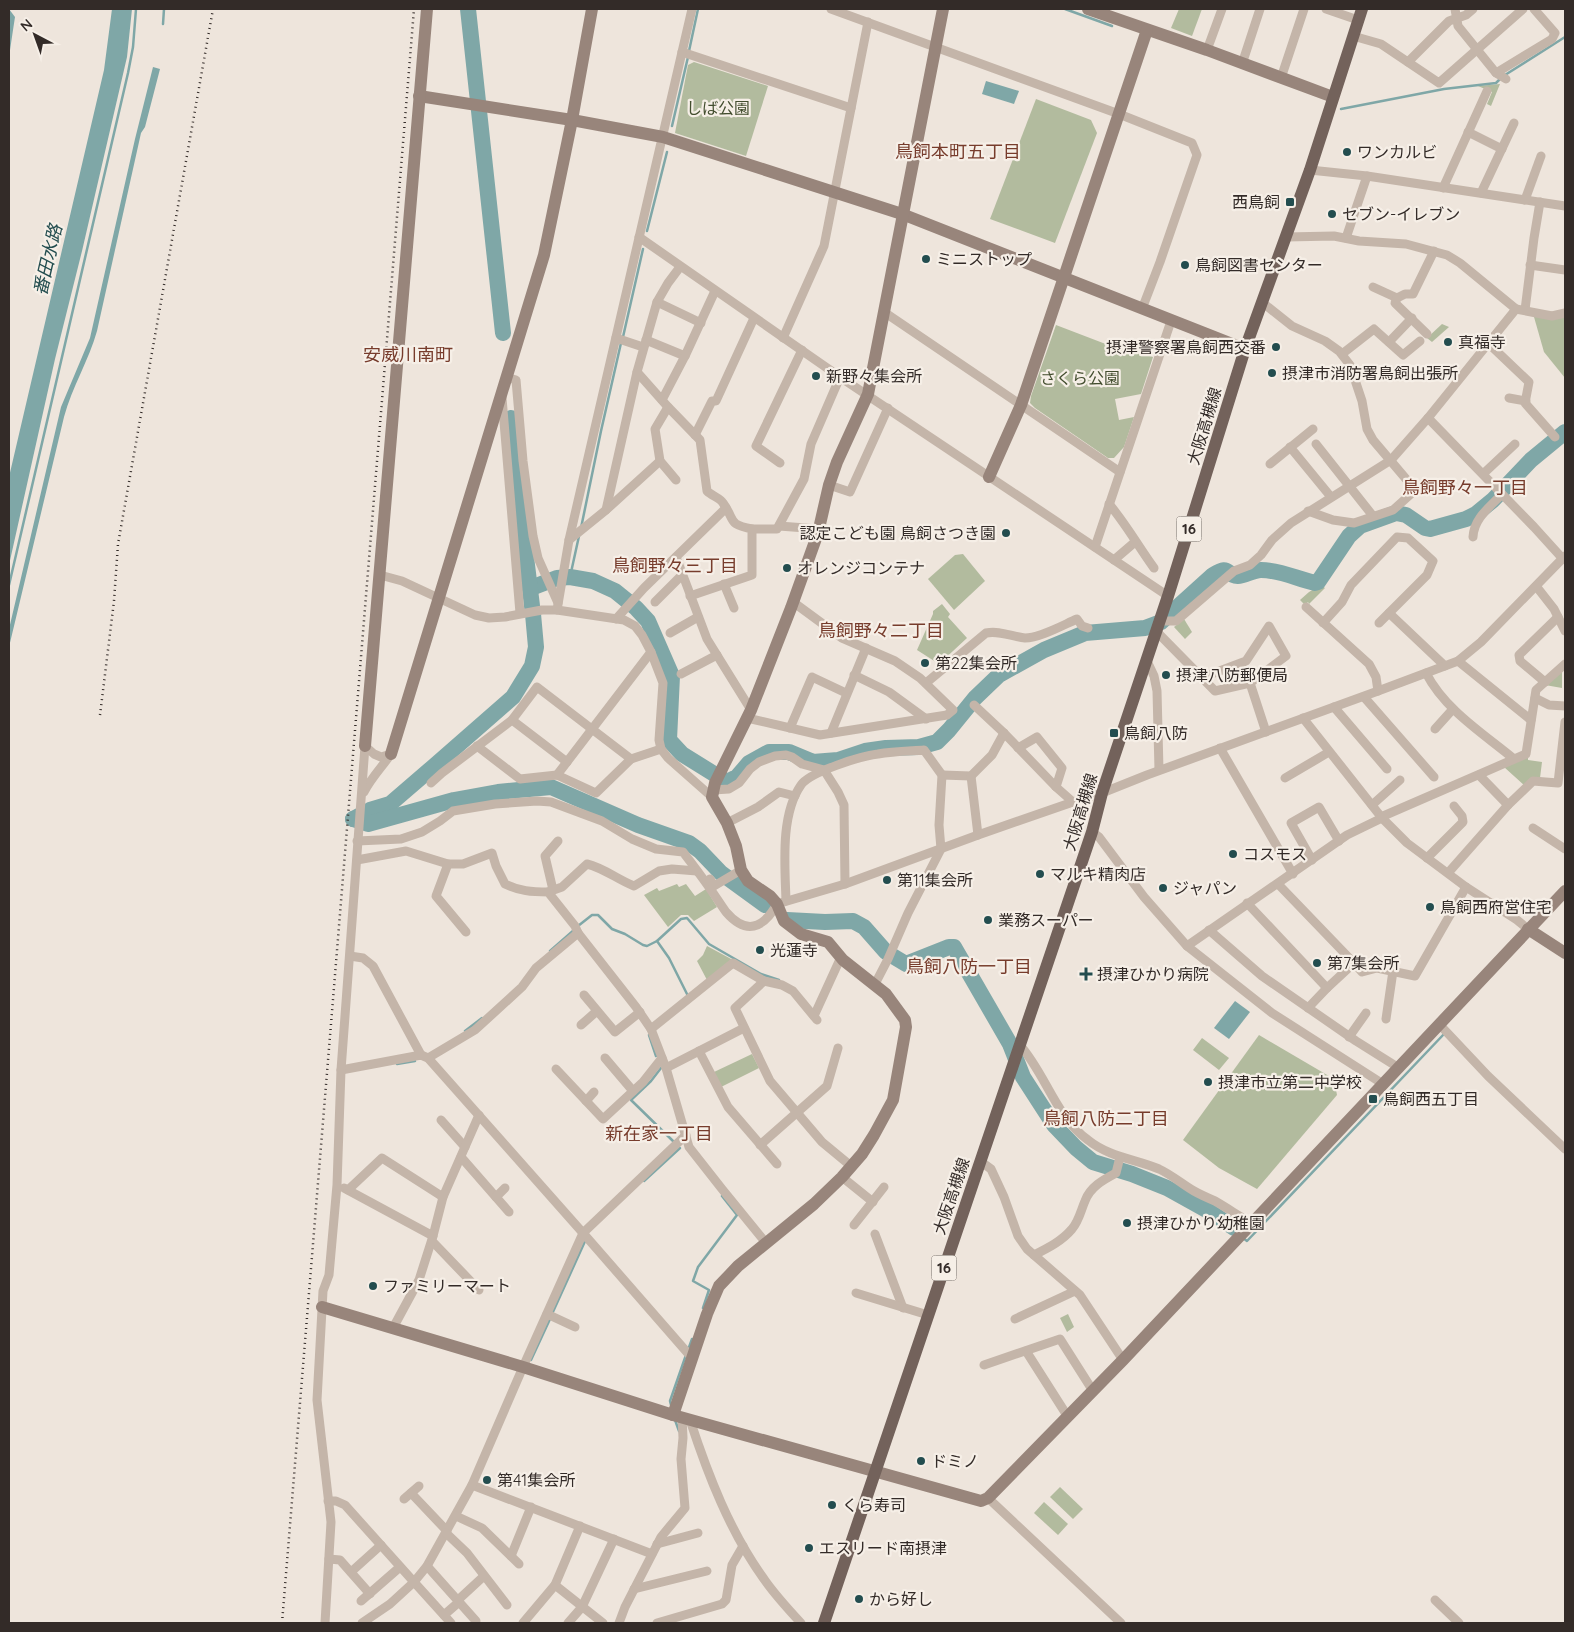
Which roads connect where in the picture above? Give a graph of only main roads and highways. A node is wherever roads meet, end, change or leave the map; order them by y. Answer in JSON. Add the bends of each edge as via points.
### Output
{"nodes":[{"id":1,"x":1360,"y":14,"type":"edge"},
{"id":2,"x":824,"y":1623,"type":"edge"}],
"edges":[{"from":1,"to":2,"type":"main road","name":"大阪高槻線","number":"16","via":[[1310,170],[1245,349],[1092,832]]}]}
